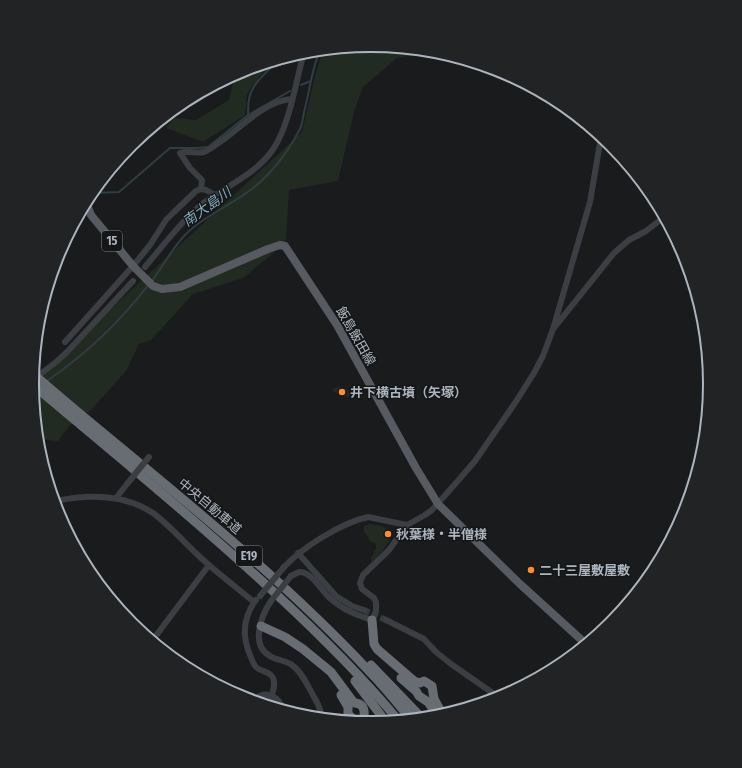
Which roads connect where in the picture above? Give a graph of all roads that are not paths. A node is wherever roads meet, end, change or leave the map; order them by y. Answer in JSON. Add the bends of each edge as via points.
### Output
{"nodes":[{"id":1,"x":302,"y":59,"type":"edge"},
{"id":2,"x":292,"y":99,"type":"junction"},
{"id":3,"x":600,"y":143,"type":"edge"},
{"id":4,"x":201,"y":188,"type":"junction"},
{"id":5,"x":215,"y":195,"type":"junction"},
{"id":6,"x":88,"y":210,"type":"edge"},
{"id":7,"x":660,"y":220,"type":"edge"},
{"id":8,"x":133,"y":266,"type":"junction"},
{"id":9,"x":145,"y":267,"type":"dead end"},
{"id":10,"x":133,"y":281,"type":"dead end"},
{"id":11,"x":553,"y":329,"type":"junction"},
{"id":12,"x":65,"y":342,"type":"dead end"},
{"id":13,"x":39,"y":374,"type":"edge"},
{"id":14,"x":39,"y":380,"type":"edge"},
{"id":15,"x":39,"y":389,"type":"edge"},
{"id":16,"x":71,"y":411,"type":"junction"},
{"id":17,"x":149,"y":457,"type":"dead end"},
{"id":18,"x":116,"y":498,"type":"junction"},
{"id":19,"x":60,"y":500,"type":"edge"},
{"id":20,"x":438,"y":504,"type":"junction"},
{"id":21,"x":407,"y":525,"type":"junction"},
{"id":22,"x":298,"y":553,"type":"junction"},
{"id":23,"x":209,"y":565,"type":"junction"},
{"id":24,"x":254,"y":602,"type":"junction"},
{"id":25,"x":364,"y":610,"type":"tunnel mouth"},
{"id":26,"x":310,"y":612,"type":"junction"},
{"id":27,"x":372,"y":620,"type":"junction"},
{"id":28,"x":386,"y":620,"type":"tunnel mouth"},
{"id":29,"x":307,"y":624,"type":"junction"},
{"id":30,"x":261,"y":626,"type":"junction"},
{"id":31,"x":155,"y":637,"type":"edge"},
{"id":32,"x":582,"y":640,"type":"edge"},
{"id":33,"x":319,"y":662,"type":"junction"},
{"id":34,"x":493,"y":693,"type":"edge"},
{"id":35,"x":271,"y":695,"type":"junction"},
{"id":36,"x":260,"y":697,"type":"edge"},
{"id":37,"x":270,"y":700,"type":"edge"},
{"id":38,"x":280,"y":703,"type":"edge"},
{"id":39,"x":440,"y":709,"type":"edge"},
{"id":40,"x":434,"y":710,"type":"edge"},
{"id":41,"x":320,"y":712,"type":"edge"},
{"id":42,"x":417,"y":713,"type":"edge"},
{"id":43,"x":406,"y":714,"type":"edge"},
{"id":44,"x":349,"y":715,"type":"edge"},
{"id":45,"x":393,"y":715,"type":"edge"},
{"id":46,"x":364,"y":716,"type":"edge"},
{"id":47,"x":381,"y":716,"type":"edge"}],
"edges":[{"from":1,"to":2,"type":"street"},
{"from":2,"to":4,"type":"street","via":[[282,100],[254,115],[220,143],[203,152],[180,153],[202,180]]},
{"from":2,"to":5,"type":"street","via":[[281,133],[269,154],[250,172]]},
{"from":3,"to":11,"type":"street","via":[[590,202]]},
{"from":4,"to":5,"type":"street"},
{"from":4,"to":8,"type":"street","via":[[166,220]]},
{"from":5,"to":9,"type":"street","via":[[189,216]]},
{"from":6,"to":8,"type":"main road","name":"飯島飯田線","number":"15"},
{"from":7,"to":11,"type":"street","via":[[614,253]]},
{"from":8,"to":12,"type":"street"},
{"from":8,"to":20,"type":"main road","name":"飯島飯田線","number":"15","via":[[153,286],[162,289],[180,287],[268,248],[285,246],[336,325]]},
{"from":10,"to":13,"type":"street","via":[[67,352]]},
{"from":11,"to":20,"type":"street","via":[[543,356],[515,403],[475,461]]},
{"from":14,"to":16,"type":"highway","name":"中央自動車道","number":"E19","bridge":true},
{"from":15,"to":16,"type":"highway","name":"中央自動車道","number":"E19"},
{"from":16,"to":26,"type":"highway","name":"中央自動車道","number":"E19","via":[[216,527]]},
{"from":16,"to":29,"type":"highway","name":"中央自動車道","number":"E19"},
{"from":17,"to":18,"type":"street","bridge":true},
{"from":18,"to":19,"type":"street","via":[[92,496]]},
{"from":18,"to":23,"type":"street","via":[[132,502],[155,514]]},
{"from":20,"to":21,"type":"street"},
{"from":20,"to":32,"type":"main road","name":"飯島飯田線","number":"15"},
{"from":21,"to":22,"type":"street","via":[[362,518],[341,527]]},
{"from":21,"to":27,"type":"street","via":[[394,544],[361,579],[362,590],[376,602]]},
{"from":22,"to":24,"type":"street","bridge":true},
{"from":22,"to":25,"type":"street","via":[[336,596]]},
{"from":23,"to":24,"type":"street"},
{"from":23,"to":31,"type":"street"},
{"from":24,"to":35,"type":"street","via":[[246,621],[244,637],[254,665],[272,677],[274,685]]},
{"from":26,"to":42,"type":"highway","via":[[370,664]]},
{"from":26,"to":43,"type":"highway","name":"中央自動車道","number":"E19","via":[[370,672]]},
{"from":27,"to":30,"type":"street","bridge":true,"via":[[338,605],[306,573],[299,572],[291,576],[271,601]]},
{"from":27,"to":39,"type":"highway","via":[[374,644],[377,649],[414,681],[430,683],[434,700]]},
{"from":27,"to":40,"type":"highway","via":[[372,652],[424,698]]},
{"from":28,"to":34,"type":"street","via":[[424,639],[451,664]]},
{"from":29,"to":45,"type":"highway","name":"中央自動車道","number":"E19"},
{"from":29,"to":47,"type":"highway","via":[[342,663]]},
{"from":30,"to":33,"type":"highway","via":[[285,637]]},
{"from":30,"to":41,"type":"street","via":[[259,641],[264,652],[274,659],[290,663],[300,673],[318,703]]},
{"from":33,"to":44,"type":"highway","via":[[346,702]]},
{"from":33,"to":46,"type":"highway","via":[[331,672],[354,703],[362,705]]},
{"from":35,"to":36,"type":"street"},
{"from":35,"to":37,"type":"street"},
{"from":35,"to":38,"type":"street"}]}
